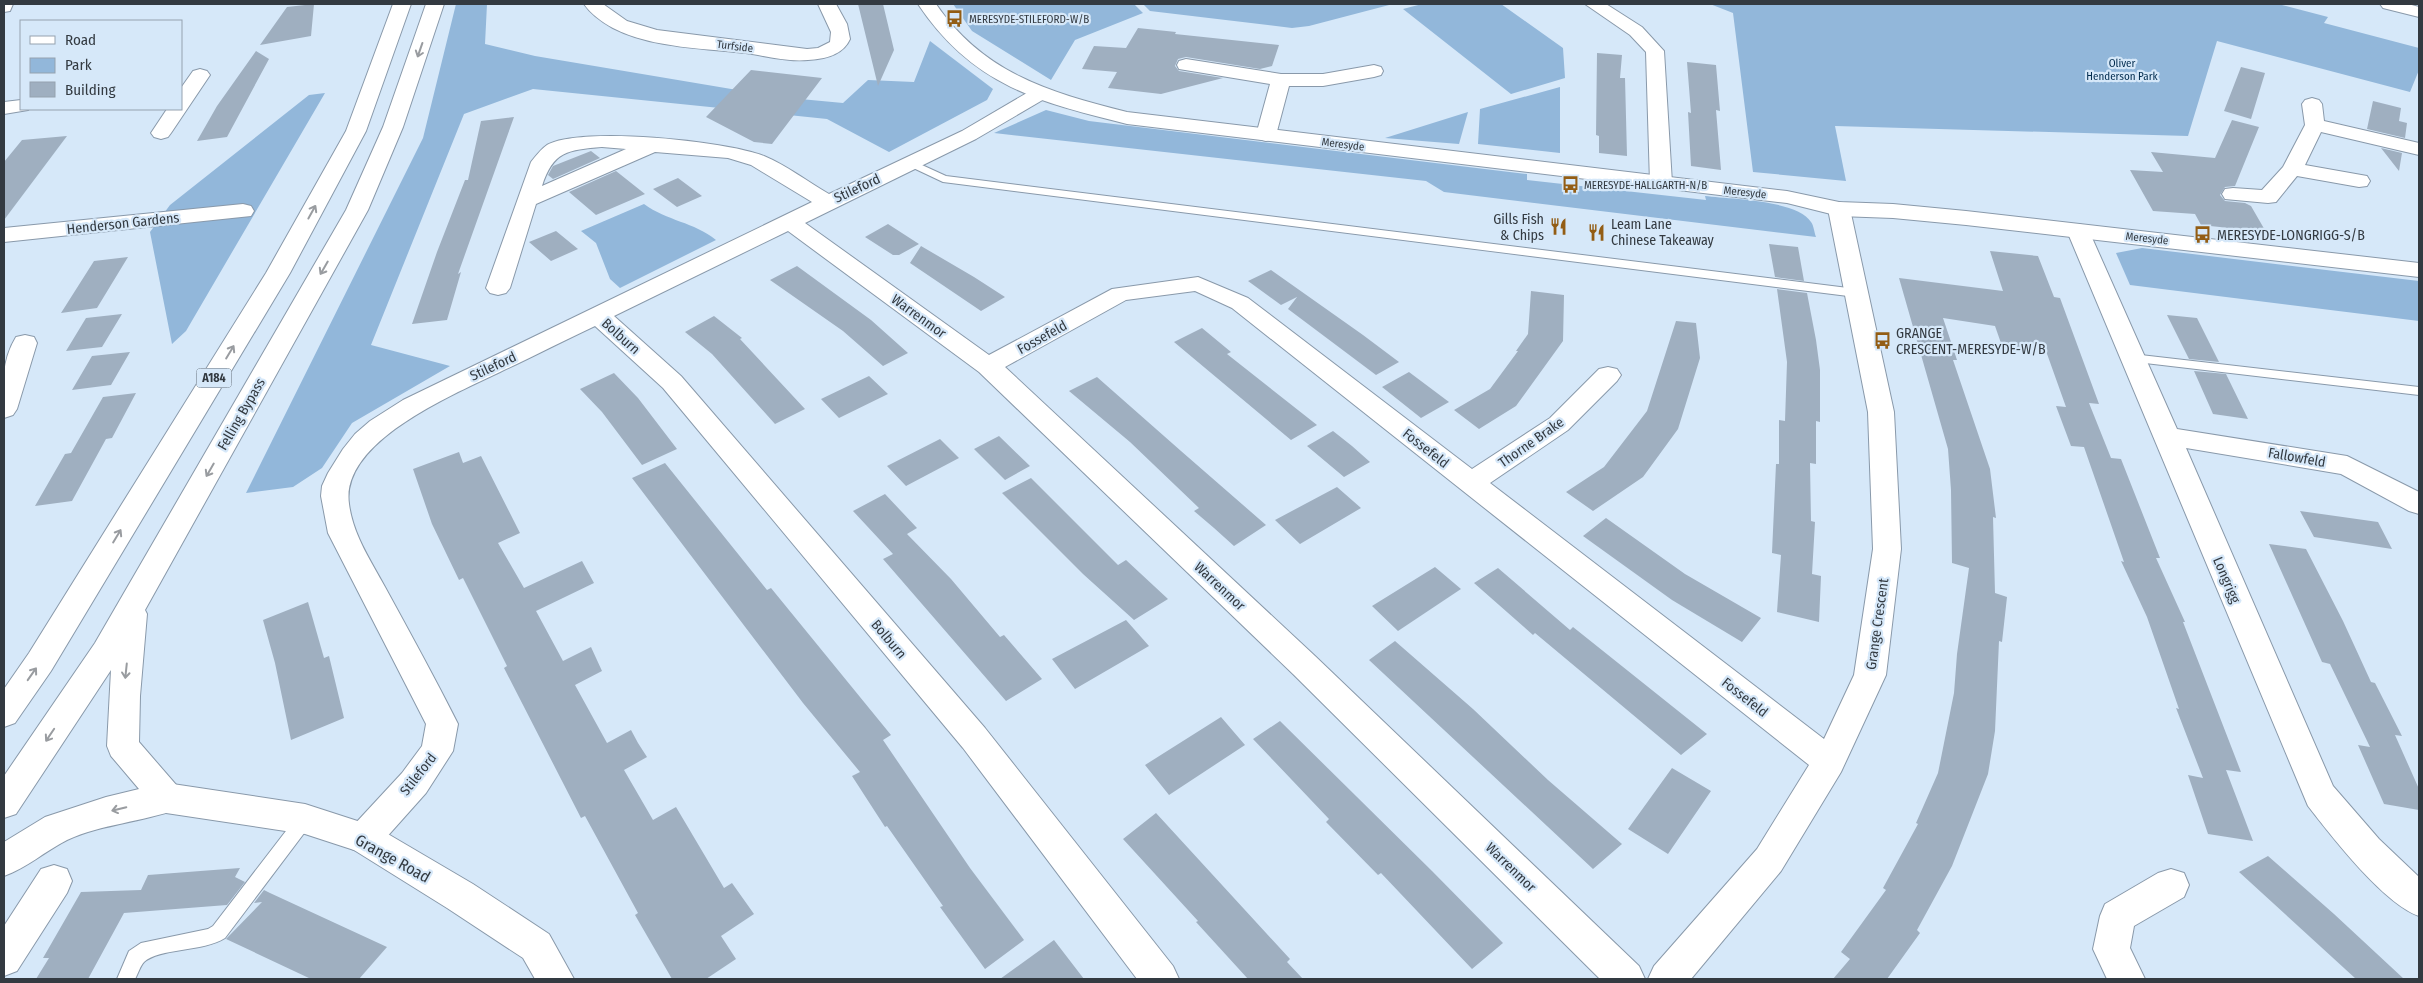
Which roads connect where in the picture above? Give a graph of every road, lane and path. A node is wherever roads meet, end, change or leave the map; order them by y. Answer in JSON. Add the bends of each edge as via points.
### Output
{"nodes":[{"id":1,"x":402,"y":4,"type":"edge"},
{"id":2,"x":435,"y":4,"type":"edge"},
{"id":3,"x":593,"y":4,"type":"edge"},
{"id":4,"x":827,"y":4,"type":"edge"},
{"id":5,"x":927,"y":4,"type":"edge"},
{"id":6,"x":1594,"y":4,"type":"edge"},
{"id":7,"x":2389,"y":4,"type":"edge"},
{"id":8,"x":2419,"y":12,"type":"edge"},
{"id":9,"x":394,"y":16,"type":"edge"},
{"id":10,"x":1186,"y":65,"type":"dead end"},
{"id":11,"x":1374,"y":71,"type":"dead end"},
{"id":12,"x":1281,"y":80,"type":"junction"},
{"id":13,"x":1039,"y":94,"type":"junction"},
{"id":14,"x":2312,"y":104,"type":"dead end"},
{"id":15,"x":20,"y":106,"type":"edge"},
{"id":16,"x":4,"y":108,"type":"edge"},
{"id":17,"x":177,"y":110,"type":"edge"},
{"id":18,"x":2315,"y":125,"type":"junction"},
{"id":19,"x":162,"y":133,"type":"dead end"},
{"id":20,"x":1266,"y":135,"type":"junction"},
{"id":21,"x":652,"y":145,"type":"junction"},
{"id":22,"x":2419,"y":148,"type":"edge"},
{"id":23,"x":911,"y":163,"type":"junction"},
{"id":24,"x":2292,"y":168,"type":"junction"},
{"id":25,"x":2359,"y":181,"type":"dead end"},
{"id":26,"x":1661,"y":184,"type":"junction"},
{"id":27,"x":2234,"y":194,"type":"dead end"},
{"id":28,"x":527,"y":200,"type":"junction"},
{"id":29,"x":828,"y":202,"type":"junction"},
{"id":30,"x":1839,"y":209,"type":"junction"},
{"id":31,"x":243,"y":212,"type":"dead end"},
{"id":32,"x":790,"y":222,"type":"junction"},
{"id":33,"x":2078,"y":232,"type":"junction"},
{"id":34,"x":4,"y":235,"type":"edge"},
{"id":35,"x":2419,"y":270,"type":"edge"},
{"id":36,"x":498,"y":288,"type":"dead end"},
{"id":37,"x":1856,"y":293,"type":"junction"},
{"id":38,"x":599,"y":316,"type":"junction"},
{"id":39,"x":25,"y":342,"type":"dead end"},
{"id":40,"x":2132,"y":358,"type":"junction"},
{"id":41,"x":988,"y":366,"type":"junction"},
{"id":42,"x":1608,"y":375,"type":"dead end"},
{"id":43,"x":8,"y":384,"type":"edge"},
{"id":44,"x":2419,"y":391,"type":"edge"},
{"id":45,"x":4,"y":409,"type":"edge"},
{"id":46,"x":2167,"y":436,"type":"junction"},
{"id":47,"x":1472,"y":483,"type":"junction"},
{"id":48,"x":2419,"y":504,"type":"edge"},
{"id":49,"x":133,"y":605,"type":"junction"},
{"id":50,"x":4,"y":714,"type":"edge"},
{"id":51,"x":1829,"y":762,"type":"junction"},
{"id":52,"x":166,"y":798,"type":"junction"},
{"id":53,"x":4,"y":803,"type":"edge"},
{"id":54,"x":305,"y":819,"type":"junction"},
{"id":55,"x":364,"y":838,"type":"junction"},
{"id":56,"x":4,"y":860,"type":"edge"},
{"id":57,"x":54,"y":881,"type":"dead end"},
{"id":58,"x":2171,"y":885,"type":"dead end"},
{"id":59,"x":2419,"y":900,"type":"edge"},
{"id":60,"x":4,"y":958,"type":"edge"},
{"id":61,"x":126,"y":979,"type":"edge"},
{"id":62,"x":555,"y":979,"type":"edge"},
{"id":63,"x":1160,"y":979,"type":"edge"},
{"id":64,"x":1626,"y":979,"type":"edge"},
{"id":65,"x":1666,"y":979,"type":"edge"},
{"id":66,"x":2126,"y":979,"type":"edge"}],
"edges":[{"from":1,"to":9,"type":"main road","number":"A184"},
{"from":2,"to":49,"type":"main road","name":"Felling Bypass","one_way":true,"via":[[394,127],[357,210]]},
{"from":3,"to":4,"type":"main road","name":"Turfside","via":[[598,11],[620,24],[652,34],[807,55],[827,51],[840,42],[842,30]]},
{"from":5,"to":13,"type":"main road","name":"Meresyde","via":[[983,64]]},
{"from":6,"to":26,"type":"main road","via":[[1636,31],[1655,51]]},
{"from":7,"to":8,"type":"main road"},
{"from":50,"to":9,"type":"main road","number":"A184","one_way":true,"via":[[40,662],[278,273],[356,131]]},
{"from":10,"to":12,"type":"main road"},
{"from":11,"to":12,"type":"main road","via":[[1323,80]]},
{"from":12,"to":20,"type":"main road"},
{"from":13,"to":20,"type":"main road","name":"Meresyde","via":[[1127,118]]},
{"from":13,"to":23,"type":"main road","name":"Stileford","via":[[969,135]]},
{"from":14,"to":18,"type":"main road"},
{"from":15,"to":16,"type":"main road"},
{"from":17,"to":19,"type":"main road"},
{"from":18,"to":22,"type":"main road"},
{"from":18,"to":24,"type":"main road"},
{"from":20,"to":26,"type":"main road","name":"Meresyde"},
{"from":21,"to":28,"type":"main road"},
{"from":21,"to":28,"type":"main road","via":[[575,142],[553,150],[538,166]]},
{"from":21,"to":29,"type":"main road","via":[[730,152],[758,161]]},
{"from":23,"to":29,"type":"main road","name":"Stileford"},
{"from":23,"to":37,"type":"lane","via":[[943,179]]},
{"from":24,"to":25,"type":"main road"},
{"from":24,"to":27,"type":"main road","via":[[2268,197]]},
{"from":26,"to":30,"type":"main road","name":"Meresyde","via":[[1787,197]]},
{"from":28,"to":36,"type":"main road"},
{"from":29,"to":32,"type":"main road","name":"Stileford"},
{"from":30,"to":33,"type":"main road","name":"Meresyde","via":[[1893,211]]},
{"from":30,"to":37,"type":"main road","name":"Grange Crescent"},
{"from":31,"to":34,"type":"main road","name":"Henderson Gardens"},
{"from":32,"to":38,"type":"main road","name":"Stileford"},
{"from":32,"to":41,"type":"main road","name":"Warrenmor"},
{"from":33,"to":35,"type":"main road","name":"Meresyde"},
{"from":33,"to":40,"type":"main road","name":"Longrigg"},
{"from":37,"to":51,"type":"main road","name":"Grange Crescent","via":[[1881,412],[1888,549],[1870,675]]},
{"from":38,"to":55,"type":"main road","name":"Stileford","via":[[396,414],[372,433],[350,458],[335,489],[334,500],[342,533],[442,724],[437,751]]},
{"from":38,"to":63,"type":"main road","name":"Bolburn","via":[[672,382],[974,738]]},
{"from":39,"to":43,"type":"main road"},
{"from":40,"to":44,"type":"lane"},
{"from":40,"to":46,"type":"main road","name":"Longrigg"},
{"from":41,"to":47,"type":"main road","name":"Fossefeld","via":[[1120,294],[1198,284],[1240,303]]},
{"from":41,"to":64,"type":"main road","name":"Warrenmor","via":[[1297,658]]},
{"from":42,"to":47,"type":"main road","name":"Thorne Brake","via":[[1559,424]]},
{"from":43,"to":45,"type":"main road"},
{"from":46,"to":48,"type":"main road","name":"Fallowfeld","via":[[2347,466]]},
{"from":46,"to":59,"type":"main road","name":"Longrigg","via":[[2320,796],[2350,834]]},
{"from":47,"to":51,"type":"main road","name":"Fossefeld"},
{"from":49,"to":52,"type":"main road","one_way":true,"via":[[124,696],[123,746]]},
{"from":49,"to":53,"type":"main road","name":"Felling Bypass","one_way":true,"via":[[106,652]]},
{"from":51,"to":65,"type":"main road","name":"Grange Crescent","via":[[1769,860]]},
{"from":52,"to":54,"type":"main road","name":"Grange Road"},
{"from":52,"to":56,"type":"main road","one_way":true,"via":[[57,828]]},
{"from":54,"to":55,"type":"main road","name":"Grange Road"},
{"from":54,"to":61,"type":"lane","via":[[219,932],[211,937],[147,948],[136,958]]},
{"from":55,"to":62,"type":"main road","name":"Grange Road","via":[[536,946]]},
{"from":57,"to":60,"type":"main road"},
{"from":58,"to":66,"type":"main road","via":[[2118,916],[2111,949]]}]}
